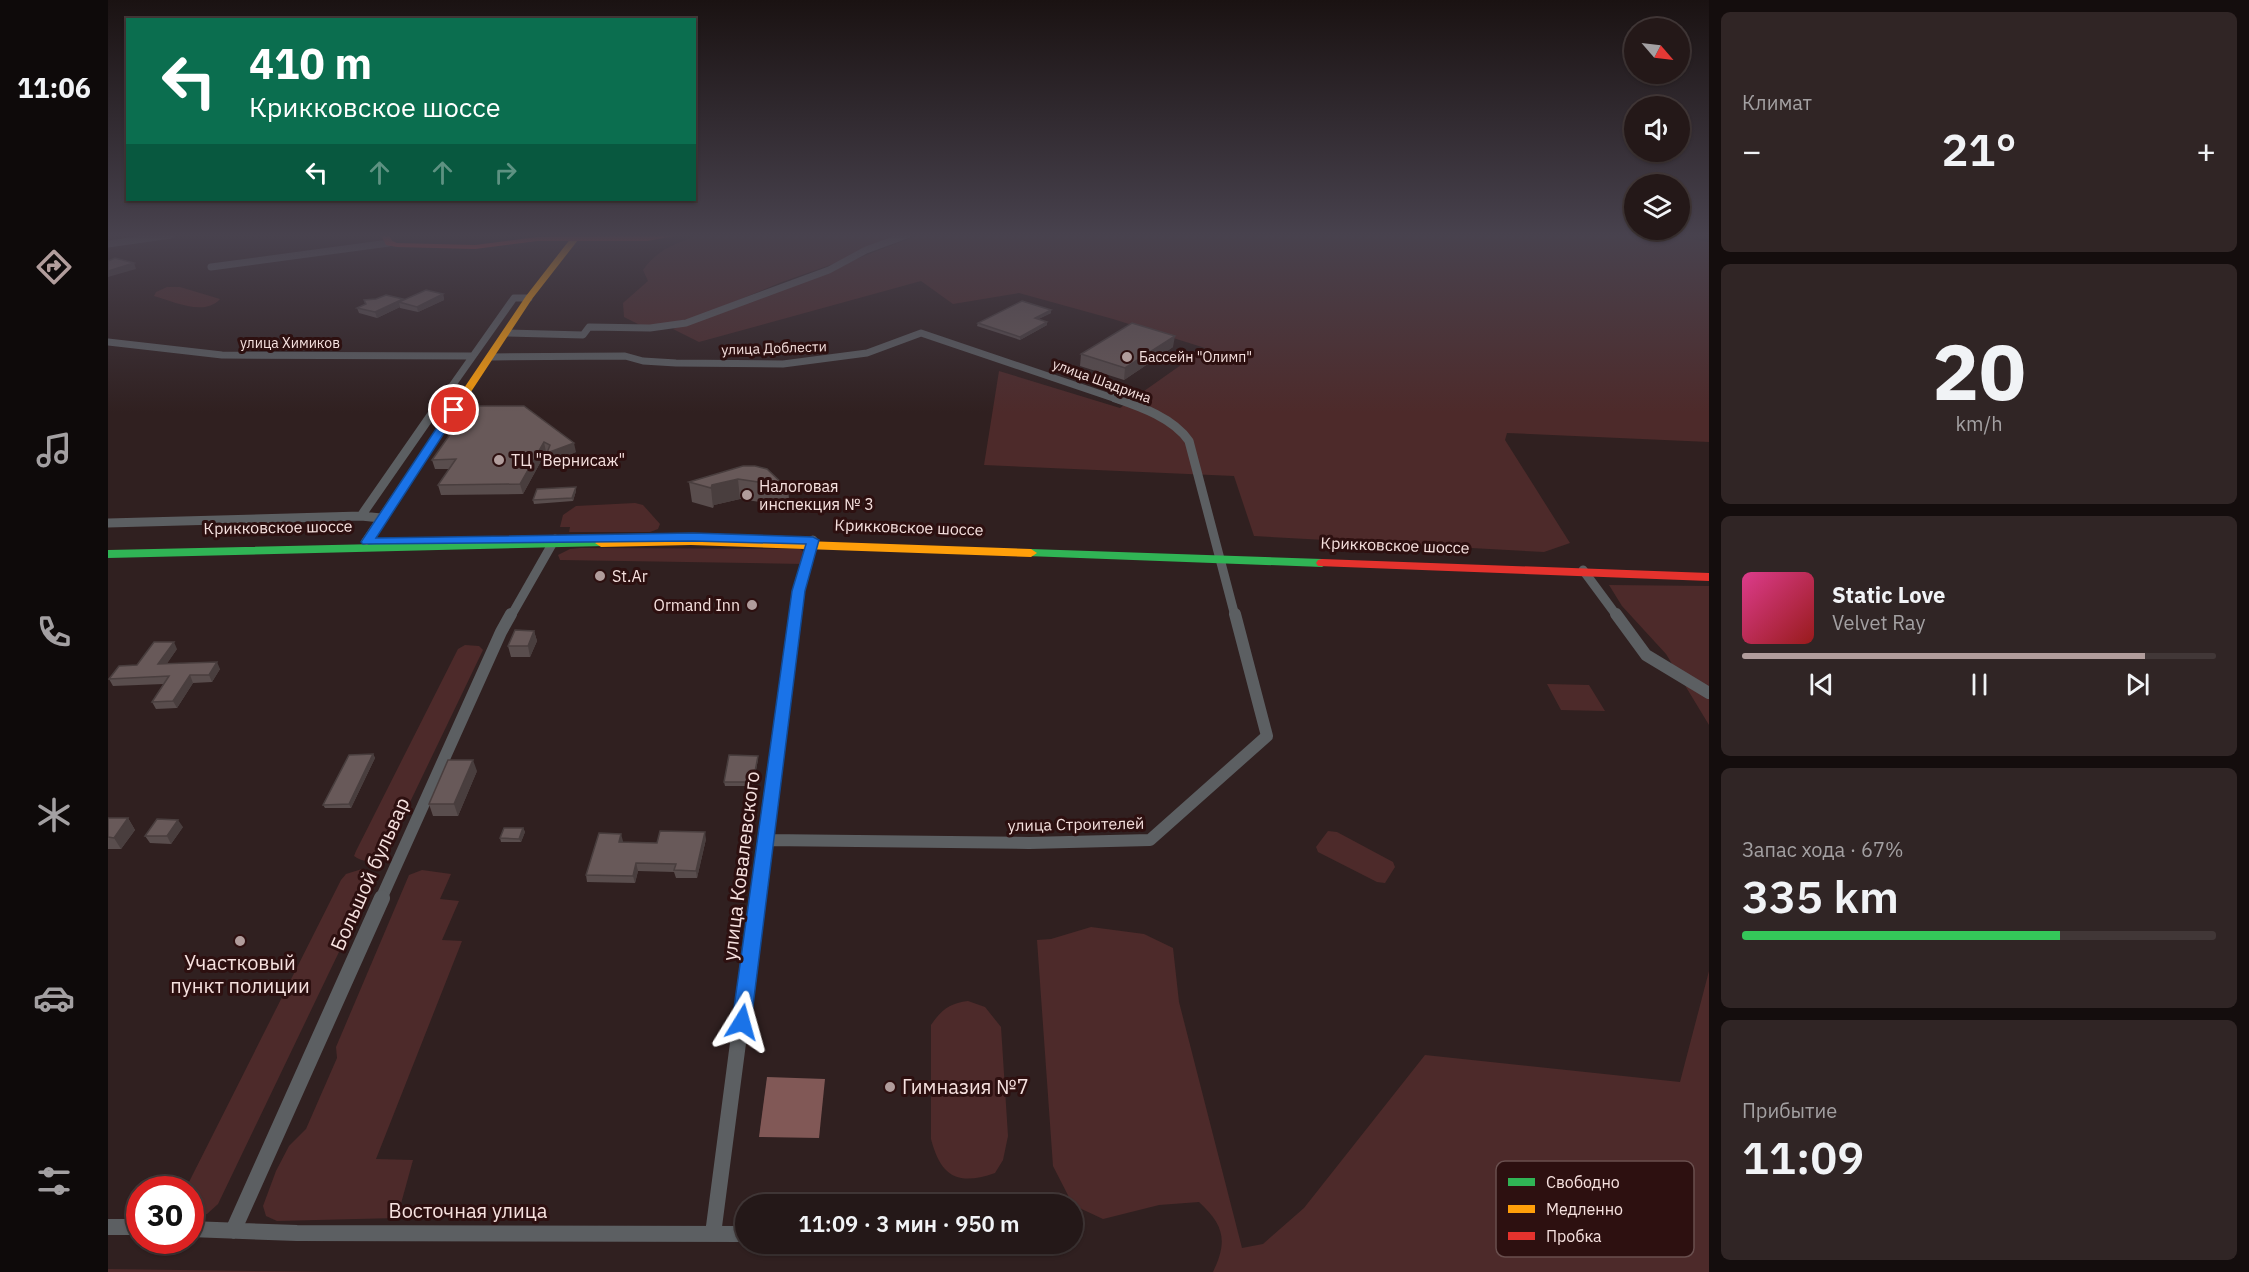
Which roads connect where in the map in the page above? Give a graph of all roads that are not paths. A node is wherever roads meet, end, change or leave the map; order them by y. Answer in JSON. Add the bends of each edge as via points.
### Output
{"nodes":[{"id":1,"x":532,"y":294,"type":"edge"},
{"id":2,"x":763,"y":294,"type":"edge"},
{"id":3,"x":529,"y":298,"type":"junction"},
{"id":4,"x":506,"y":333,"type":"junction"},
{"id":5,"x":921,"y":333,"type":"joint"},
{"id":6,"x":108,"y":342,"type":"edge"},
{"id":7,"x":472,"y":356,"type":"junction"},
{"id":8,"x":490,"y":357,"type":"junction"},
{"id":9,"x":361,"y":516,"type":"junction"},
{"id":10,"x":381,"y":519,"type":"junction"},
{"id":11,"x":108,"y":523,"type":"edge"},
{"id":12,"x":367,"y":542,"type":"junction"},
{"id":13,"x":553,"y":542,"type":"junction"},
{"id":14,"x":812,"y":542,"type":"junction"},
{"id":15,"x":108,"y":548,"type":"edge"},
{"id":16,"x":108,"y":554,"type":"edge"},
{"id":17,"x":1219,"y":557,"type":"junction"},
{"id":18,"x":1584,"y":571,"type":"junction"},
{"id":19,"x":1709,"y":575,"type":"edge"},
{"id":20,"x":1709,"y":693,"type":"edge"},
{"id":21,"x":766,"y":840,"type":"junction"},
{"id":22,"x":108,"y":1227,"type":"edge"},
{"id":23,"x":126,"y":1227,"type":"edge"},
{"id":24,"x":204,"y":1229,"type":"edge"},
{"id":25,"x":233,"y":1230,"type":"junction"},
{"id":26,"x":713,"y":1234,"type":"junction"},
{"id":27,"x":735,"y":1234,"type":"edge"}],
"edges":[{"from":1,"to":3,"type":"main road"},
{"from":2,"to":4,"type":"street","via":[[665,327],[589,327],[584,335]]},
{"from":3,"to":4,"type":"main road"},
{"from":3,"to":7,"type":"street","via":[[514,298]]},
{"from":4,"to":8,"type":"main road"},
{"from":5,"to":8,"type":"street","name":"улица Доблести","via":[[867,352],[783,364],[676,363],[625,356]]},
{"from":5,"to":17,"type":"street","name":"улица Шадрина","via":[[1140,407],[1181,430],[1189,441],[1199,474]]},
{"from":6,"to":7,"type":"street","name":"улица Химиков","via":[[222,355]]},
{"from":7,"to":9,"type":"street"},
{"from":8,"to":10,"type":"main road"},
{"from":9,"to":10,"type":"street"},
{"from":9,"to":11,"type":"street"},
{"from":10,"to":12,"type":"main road"},
{"from":12,"to":13,"type":"main road","name":"Крикковское шоссе"},
{"from":12,"to":15,"type":"main road","name":"Крикковское шоссе"},
{"from":13,"to":14,"type":"main road","name":"Крикковское шоссе","via":[[693,537]]},
{"from":13,"to":16,"type":"main road"},
{"from":13,"to":25,"type":"street","name":"Большой бульвар","via":[[501,632]]},
{"from":14,"to":17,"type":"main road","name":"Крикковское шоссе"},
{"from":14,"to":21,"type":"street","name":"улица Ковалевского","via":[[800,579]]},
{"from":17,"to":18,"type":"main road","name":"Крикковское шоссе"},
{"from":17,"to":21,"type":"street","name":"улица Строителей","via":[[1267,736],[1150,840]]},
{"from":18,"to":19,"type":"main road","name":"Крикковское шоссе"},
{"from":18,"to":20,"type":"street","via":[[1646,655]]},
{"from":21,"to":26,"type":"street","name":"улица Ковалевского"},
{"from":22,"to":23,"type":"street"},
{"from":24,"to":25,"type":"street","name":"Восточная улица"},
{"from":25,"to":26,"type":"street","name":"Восточная улица"},
{"from":26,"to":27,"type":"street","name":"Восточная улица"}]}
